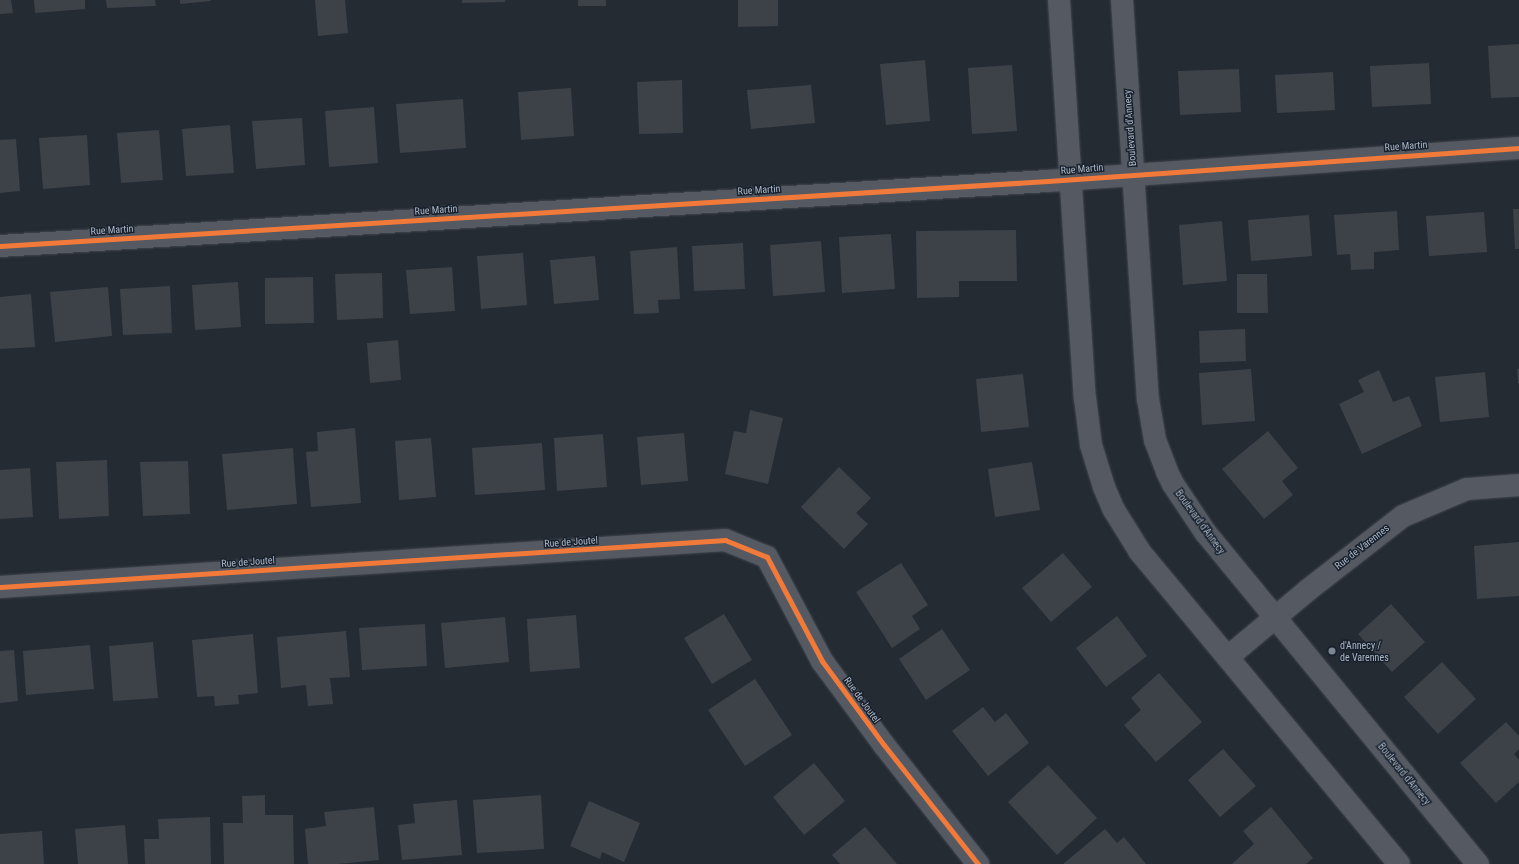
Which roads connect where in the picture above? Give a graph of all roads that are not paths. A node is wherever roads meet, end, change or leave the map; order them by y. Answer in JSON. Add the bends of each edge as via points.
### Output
{"nodes":[{"id":1,"x":1059,"y":0,"type":"edge"},
{"id":2,"x":1122,"y":0,"type":"edge"},
{"id":3,"x":1519,"y":148,"type":"edge"},
{"id":4,"x":1133,"y":174,"type":"junction"},
{"id":5,"x":1070,"y":180,"type":"junction"},
{"id":6,"x":0,"y":246,"type":"edge"},
{"id":7,"x":1519,"y":485,"type":"edge"},
{"id":8,"x":0,"y":587,"type":"edge"},
{"id":9,"x":1275,"y":618,"type":"junction"},
{"id":10,"x":1228,"y":657,"type":"junction"},
{"id":11,"x":978,"y":864,"type":"edge"},
{"id":12,"x":1399,"y":864,"type":"edge"},
{"id":13,"x":1478,"y":864,"type":"edge"}],
"edges":[{"from":1,"to":5,"type":"street"},
{"from":2,"to":4,"type":"street","name":"Boulevard d'Annecy"},
{"from":3,"to":4,"type":"street","name":"Rue Martin"},
{"from":4,"to":5,"type":"street","name":"Rue Martin"},
{"from":4,"to":9,"type":"street","name":"Boulevard d'Annecy","via":[[1146,378],[1155,440],[1173,484],[1189,510]]},
{"from":5,"to":6,"type":"street","name":"Rue Martin"},
{"from":5,"to":10,"type":"street","via":[[1085,398],[1097,467],[1114,510],[1140,552]]},
{"from":7,"to":9,"type":"street","name":"Rue de Varennes","via":[[1467,489],[1403,516]]},
{"from":8,"to":11,"type":"street","name":"Rue de Joutel","via":[[725,540],[767,557],[822,661],[884,745]]},
{"from":9,"to":10,"type":"street","name":"Rue de Varennes"},
{"from":9,"to":13,"type":"street","name":"Boulevard d'Annecy"},
{"from":10,"to":12,"type":"street"}]}
